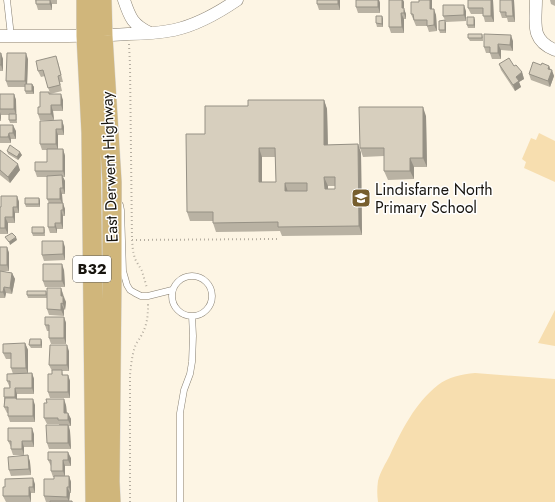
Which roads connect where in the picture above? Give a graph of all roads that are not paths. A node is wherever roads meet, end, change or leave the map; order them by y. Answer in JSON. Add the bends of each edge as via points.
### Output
{"nodes":[{"id":1,"x":8,"y":0,"type":"edge"},
{"id":2,"x":86,"y":0,"type":"edge"},
{"id":3,"x":102,"y":0,"type":"edge"},
{"id":4,"x":124,"y":0,"type":"edge"},
{"id":5,"x":237,"y":0,"type":"edge"},
{"id":6,"x":536,"y":0,"type":"edge"},
{"id":7,"x":150,"y":33,"type":"junction"},
{"id":8,"x":6,"y":36,"type":"edge"},
{"id":9,"x":94,"y":36,"type":"junction"},
{"id":10,"x":555,"y":50,"type":"edge"},
{"id":11,"x":112,"y":182,"type":"junction"},
{"id":12,"x":172,"y":290,"type":"junction"},
{"id":13,"x":192,"y":316,"type":"junction"},
{"id":14,"x":95,"y":502,"type":"edge"},
{"id":15,"x":111,"y":502,"type":"edge"},
{"id":16,"x":180,"y":502,"type":"edge"}],
"edges":[{"from":1,"to":8,"type":"lane"},
{"from":2,"to":9,"type":"main road","name":"East Derwent Highway","number":"B32"},
{"from":3,"to":9,"type":"main road","name":"East Derwent Highway","number":"B32"},
{"from":4,"to":7,"type":"street","via":[[134,23]]},
{"from":5,"to":7,"type":"street","via":[[189,26]]},
{"from":6,"to":10,"type":"street","via":[[537,36],[545,45]]},
{"from":7,"to":9,"type":"street"},
{"from":8,"to":9,"type":"street"},
{"from":9,"to":11,"type":"main road","name":"East Derwent Highway","number":"B32"},
{"from":9,"to":14,"type":"main road","name":"East Derwent Highway","number":"B32","via":[[91,133]]},
{"from":11,"to":12,"type":"lane","via":[[122,210],[123,271],[126,285],[141,296]]},
{"from":11,"to":15,"type":"main road","name":"East Derwent Highway","number":"B32"},
{"from":12,"to":13,"type":"lane","via":[[176,308]]},
{"from":12,"to":13,"type":"lane","via":[[185,276],[197,276],[207,282],[212,292],[211,304],[204,312]]},
{"from":13,"to":16,"type":"lane","via":[[192,362],[180,413]]}]}
